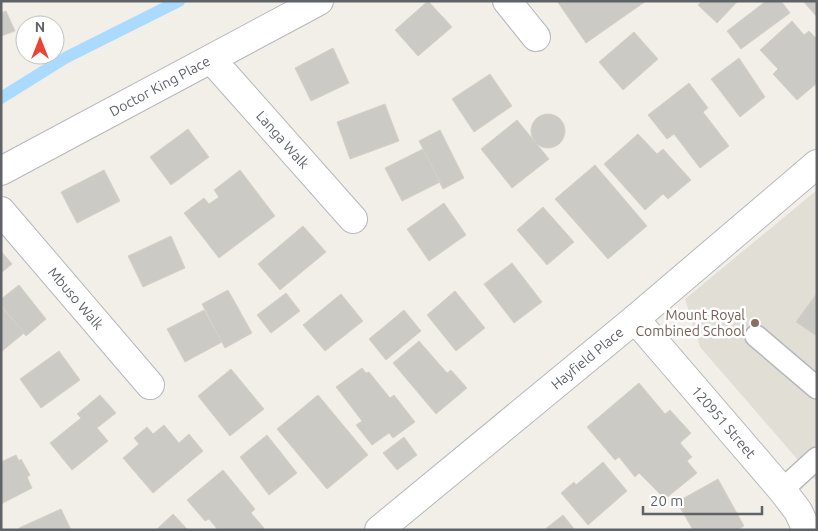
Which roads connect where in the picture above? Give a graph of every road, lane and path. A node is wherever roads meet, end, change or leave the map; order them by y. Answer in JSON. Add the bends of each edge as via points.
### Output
{"nodes":[{"id":1,"x":319,"y":1,"type":"edge"},
{"id":2,"x":507,"y":1,"type":"edge"},
{"id":3,"x":536,"y":37,"type":"dead end"},
{"id":4,"x":211,"y":59,"type":"junction"},
{"id":5,"x":817,"y":164,"type":"edge"},
{"id":6,"x":1,"y":171,"type":"edge"},
{"id":7,"x":1,"y":211,"type":"edge"},
{"id":8,"x":354,"y":219,"type":"dead end"},
{"id":9,"x":635,"y":319,"type":"junction"},
{"id":10,"x":756,"y":336,"type":"dead end"},
{"id":11,"x":150,"y":385,"type":"dead end"},
{"id":12,"x":817,"y":388,"type":"edge"},
{"id":13,"x":817,"y":458,"type":"edge"},
{"id":14,"x":782,"y":490,"type":"junction"},
{"id":15,"x":379,"y":530,"type":"edge"},
{"id":16,"x":807,"y":530,"type":"edge"}],
"edges":[{"from":1,"to":4,"type":"street","name":"Doctor King Place"},
{"from":2,"to":3,"type":"street"},
{"from":4,"to":6,"type":"street","name":"Doctor King Place"},
{"from":4,"to":8,"type":"street","name":"Langa Walk"},
{"from":5,"to":9,"type":"street","name":"Hayfield Place"},
{"from":7,"to":11,"type":"street","name":"Mbuso Walk"},
{"from":9,"to":14,"type":"street","name":"120951 Street"},
{"from":9,"to":15,"type":"street","name":"Hayfield Place"},
{"from":10,"to":12,"type":"lane"},
{"from":13,"to":14,"type":"lane"},
{"from":14,"to":16,"type":"street","name":"120951 Street"}]}
